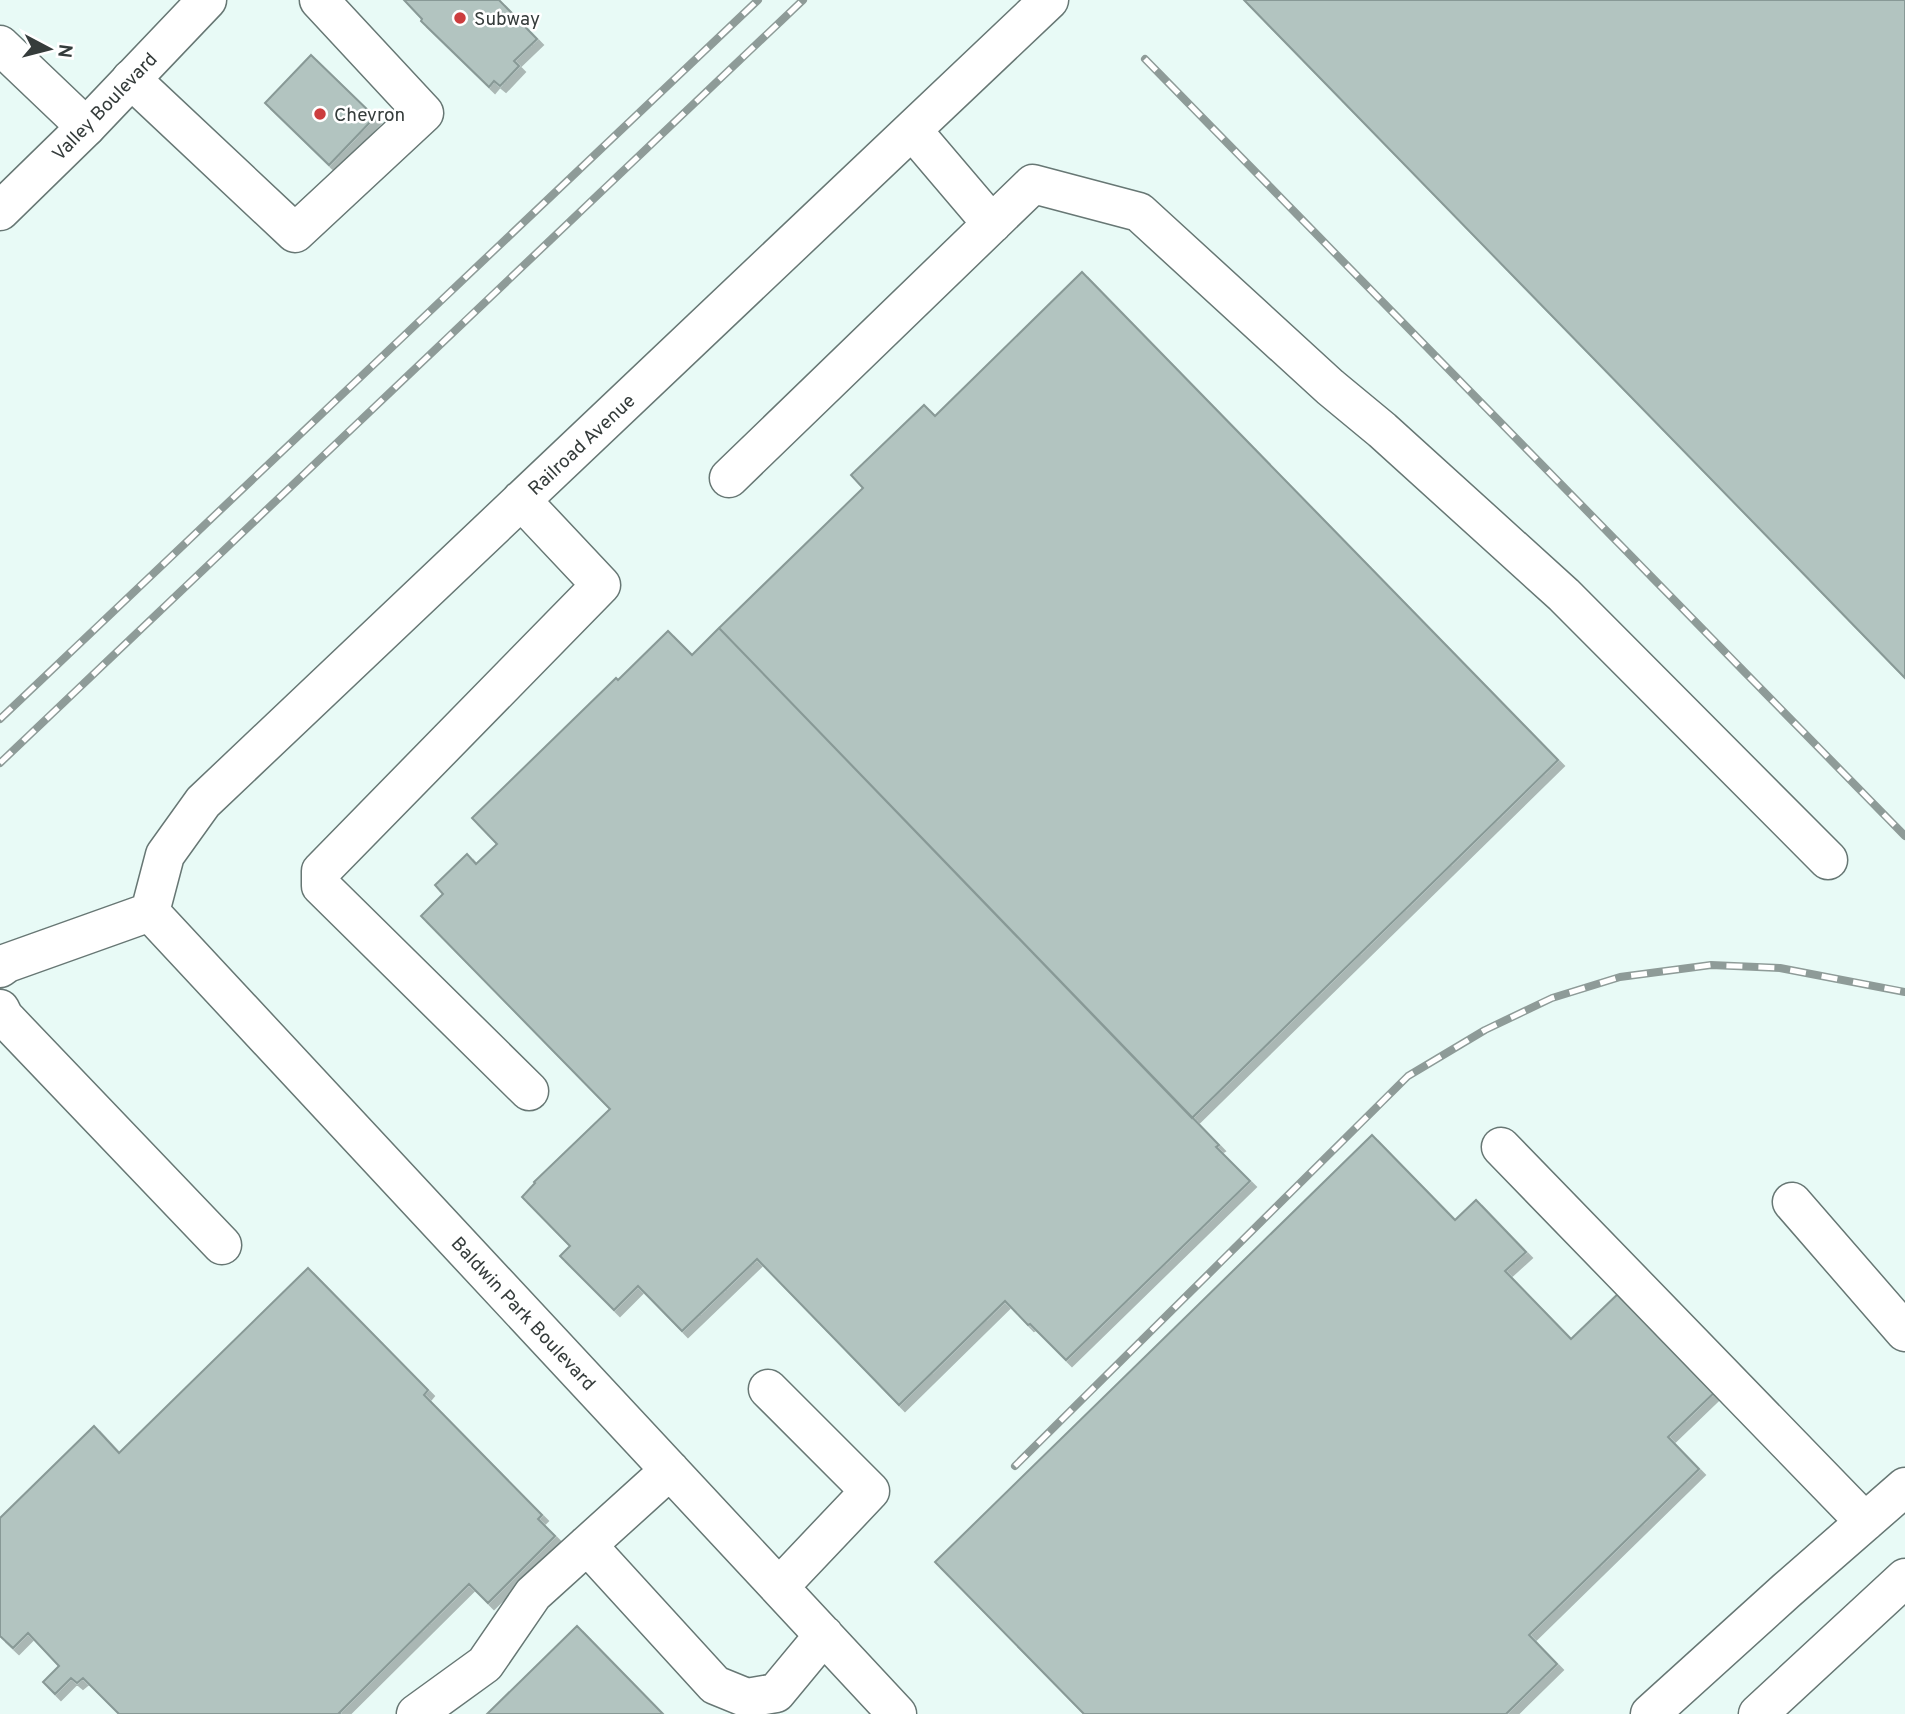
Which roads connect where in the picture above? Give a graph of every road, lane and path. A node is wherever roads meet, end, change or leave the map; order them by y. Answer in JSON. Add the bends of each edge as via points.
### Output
{"nodes":[{"id":1,"x":207,"y":0,"type":"edge"},
{"id":2,"x":319,"y":0,"type":"edge"},
{"id":3,"x":1049,"y":0,"type":"edge"},
{"id":4,"x":0,"y":45,"type":"edge"},
{"id":5,"x":131,"y":79,"type":"junction"},
{"id":6,"x":86,"y":127,"type":"junction"},
{"id":7,"x":912,"y":130,"type":"junction"},
{"id":8,"x":0,"y":211,"type":"edge"},
{"id":9,"x":992,"y":224,"type":"junction"},
{"id":10,"x":729,"y":478,"type":"dead end"},
{"id":11,"x":521,"y":500,"type":"junction"},
{"id":12,"x":1828,"y":860,"type":"dead end"},
{"id":13,"x":150,"y":912,"type":"junction"},
{"id":14,"x":0,"y":968,"type":"edge"},
{"id":15,"x":0,"y":1009,"type":"edge"},
{"id":16,"x":529,"y":1091,"type":"dead end"},
{"id":17,"x":1501,"y":1147,"type":"dead end"},
{"id":18,"x":1793,"y":1202,"type":"dead end"},
{"id":19,"x":222,"y":1245,"type":"dead end"},
{"id":20,"x":1905,"y":1332,"type":"edge"},
{"id":21,"x":768,"y":1389,"type":"dead end"},
{"id":22,"x":670,"y":1470,"type":"junction"},
{"id":23,"x":1905,"y":1488,"type":"edge"},
{"id":24,"x":1865,"y":1522,"type":"junction"},
{"id":25,"x":587,"y":1545,"type":"junction"},
{"id":26,"x":1905,"y":1578,"type":"edge"},
{"id":27,"x":779,"y":1587,"type":"junction"},
{"id":28,"x":824,"y":1636,"type":"junction"},
{"id":29,"x":416,"y":1714,"type":"edge"},
{"id":30,"x":897,"y":1714,"type":"edge"},
{"id":31,"x":1650,"y":1714,"type":"edge"},
{"id":32,"x":1758,"y":1714,"type":"edge"}],
"edges":[{"from":1,"to":5,"type":"street","name":"Valley Boulevard"},
{"from":2,"to":5,"type":"street","via":[[424,113],[295,233]]},
{"from":3,"to":7,"type":"street","name":"Railroad Avenue"},
{"from":4,"to":6,"type":"street"},
{"from":5,"to":6,"type":"street","name":"Valley Boulevard"},
{"from":6,"to":8,"type":"street","name":"Valley Boulevard"},
{"from":7,"to":9,"type":"street"},
{"from":7,"to":11,"type":"street","name":"Railroad Avenue"},
{"from":9,"to":10,"type":"street"},
{"from":9,"to":12,"type":"street","via":[[1033,184],[1139,212],[1564,596]]},
{"from":11,"to":13,"type":"street","name":"Railroad Avenue","via":[[204,802],[165,855]]},
{"from":11,"to":16,"type":"street","via":[[601,585],[321,871],[321,886]]},
{"from":13,"to":14,"type":"street"},
{"from":13,"to":22,"type":"street","name":"Baldwin Park Boulevard"},
{"from":15,"to":19,"type":"street"},
{"from":17,"to":24,"type":"street"},
{"from":18,"to":20,"type":"street"},
{"from":21,"to":27,"type":"street","via":[[870,1491]]},
{"from":22,"to":25,"type":"street"},
{"from":22,"to":27,"type":"street","name":"Baldwin Park Boulevard"},
{"from":23,"to":24,"type":"street"},
{"from":24,"to":31,"type":"street"},
{"from":25,"to":28,"type":"street","via":[[715,1685],[747,1698],[776,1693]]},
{"from":25,"to":29,"type":"street","via":[[533,1594],[485,1664]]},
{"from":26,"to":32,"type":"street"},
{"from":27,"to":28,"type":"street","name":"Baldwin Park Boulevard"},
{"from":28,"to":30,"type":"street","name":"Baldwin Park Boulevard"}]}
